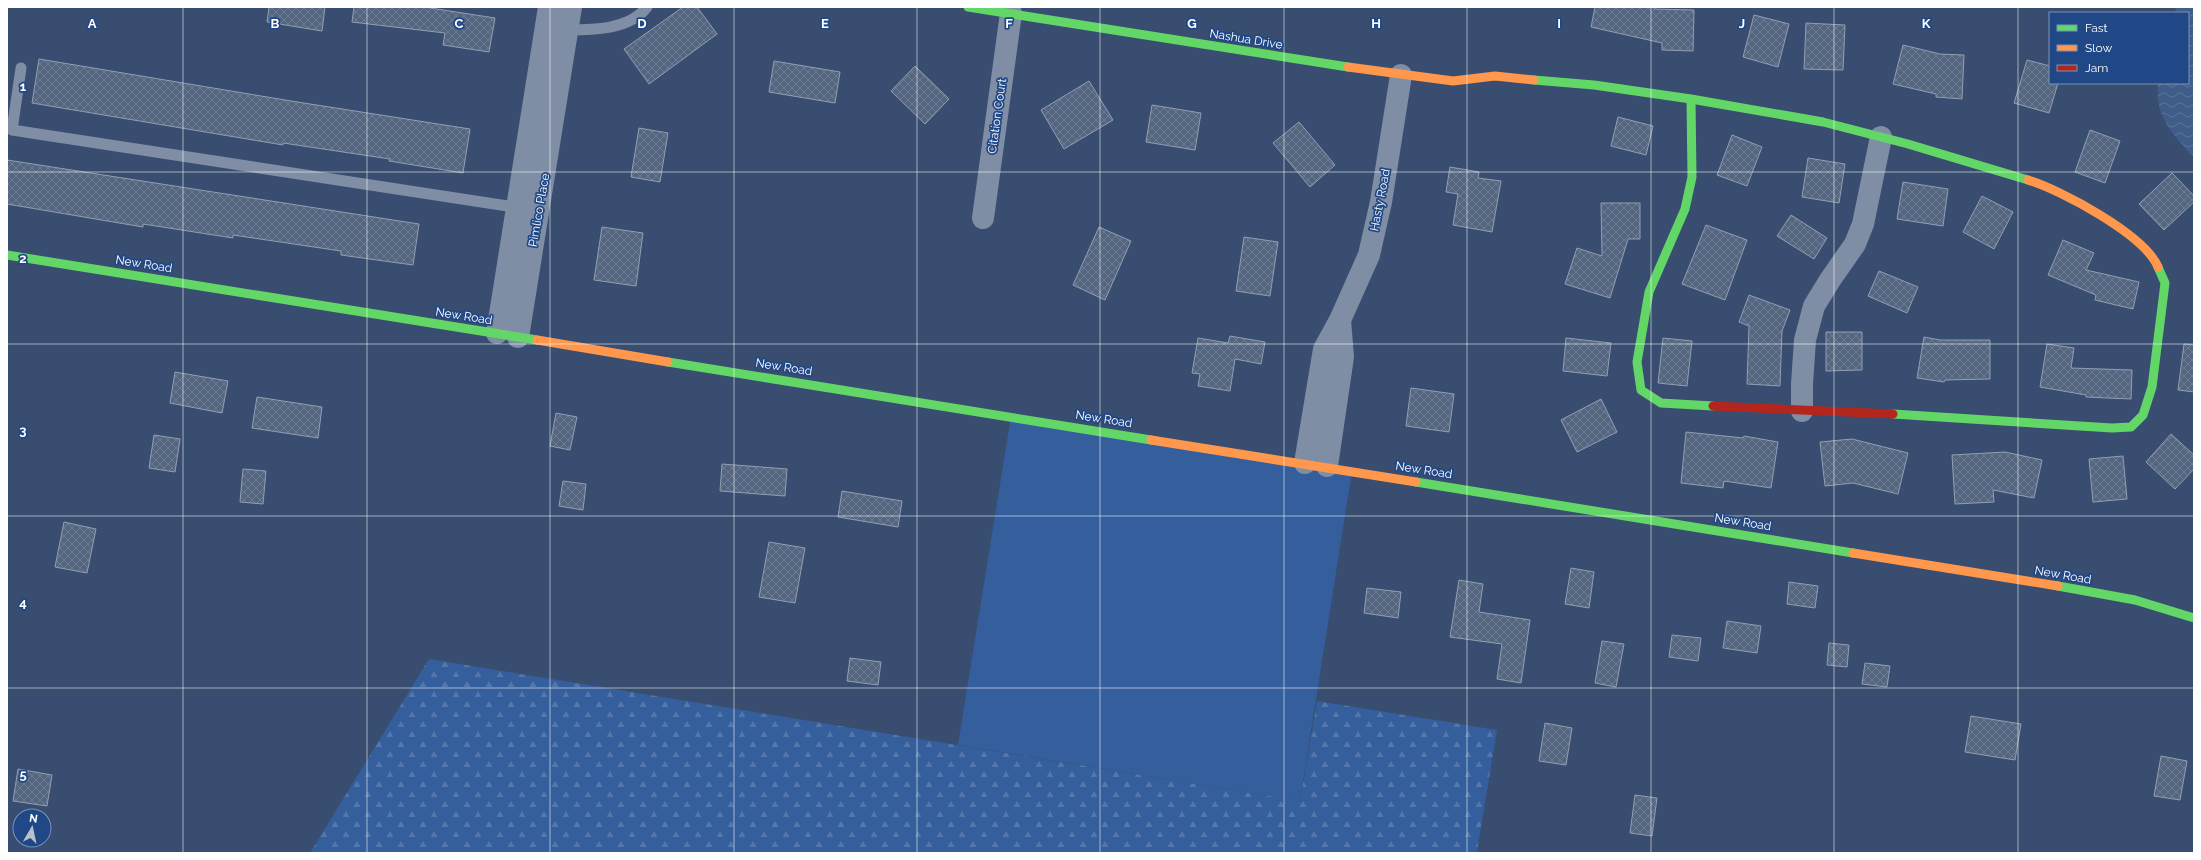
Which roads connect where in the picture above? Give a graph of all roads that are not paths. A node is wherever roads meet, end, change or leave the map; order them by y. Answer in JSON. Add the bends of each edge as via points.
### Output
{"nodes":[{"id":1,"x":549,"y":7,"type":"edge"},
{"id":2,"x":571,"y":7,"type":"edge"},
{"id":3,"x":646,"y":7,"type":"edge"},
{"id":4,"x":968,"y":7,"type":"edge"},
{"id":5,"x":1011,"y":13,"type":"junction"},
{"id":6,"x":567,"y":30,"type":"junction"},
{"id":7,"x":21,"y":68,"type":"dead end"},
{"id":8,"x":1401,"y":75,"type":"junction"},
{"id":9,"x":538,"y":79,"type":"junction"},
{"id":10,"x":559,"y":82,"type":"junction"},
{"id":11,"x":1691,"y":99,"type":"junction"},
{"id":12,"x":1881,"y":137,"type":"junction"},
{"id":13,"x":518,"y":208,"type":"junction"},
{"id":14,"x":539,"y":211,"type":"junction"},
{"id":15,"x":983,"y":218,"type":"dead end"},
{"id":16,"x":7,"y":255,"type":"edge"},
{"id":17,"x":1340,"y":320,"type":"junction"},
{"id":18,"x":497,"y":333,"type":"junction"},
{"id":19,"x":518,"y":336,"type":"junction"},
{"id":20,"x":1802,"y":411,"type":"junction"},
{"id":21,"x":1304,"y":463,"type":"junction"},
{"id":22,"x":1327,"y":466,"type":"junction"},
{"id":23,"x":2194,"y":618,"type":"edge"}],
"edges":[{"from":1,"to":9,"type":"street","name":"Pimlico Place"},
{"from":2,"to":6,"type":"street","name":"Pimlico Place"},
{"from":3,"to":6,"type":"lane","via":[[631,19],[617,25],[588,30]]},
{"from":4,"to":5,"type":"street","name":"Nashua Drive"},
{"from":5,"to":8,"type":"street","name":"Nashua Drive"},
{"from":5,"to":15,"type":"street","name":"Citation Court"},
{"from":6,"to":10,"type":"street","name":"Pimlico Place"},
{"from":7,"to":13,"type":"lane","via":[[12,130]]},
{"from":8,"to":11,"type":"street","name":"Nashua Drive","via":[[1453,81],[1495,76],[1594,85]]},
{"from":8,"to":17,"type":"street","name":"Hasty Road","via":[[1381,202],[1369,255]]},
{"from":9,"to":10,"type":"street"},
{"from":9,"to":13,"type":"street","name":"Pimlico Place"},
{"from":10,"to":14,"type":"street","name":"Pimlico Place"},
{"from":11,"to":12,"type":"street","name":"Nashua Drive","via":[[1823,122]]},
{"from":11,"to":20,"type":"street","via":[[1692,177],[1685,209],[1649,292],[1637,362],[1641,390],[1661,403]]},
{"from":12,"to":20,"type":"street","via":[[1864,224],[1855,244],[1814,306],[1805,340]]},
{"from":12,"to":20,"type":"street","name":"Nashua Drive","via":[[2043,185],[2122,228],[2154,258],[2165,283],[2152,387],[2143,414],[2131,427]]},
{"from":13,"to":14,"type":"lane"},
{"from":13,"to":18,"type":"street","name":"Pimlico Place"},
{"from":14,"to":19,"type":"street","name":"Pimlico Place"},
{"from":16,"to":18,"type":"street","name":"New Road"},
{"from":17,"to":21,"type":"street","name":"Hasty Road","via":[[1324,349]]},
{"from":17,"to":22,"type":"street","name":"Hasty Road","via":[[1343,357]]},
{"from":18,"to":19,"type":"street","name":"New Road"},
{"from":19,"to":21,"type":"street","name":"New Road"},
{"from":21,"to":22,"type":"street","name":"New Road"},
{"from":22,"to":23,"type":"street","name":"New Road","via":[[2066,587],[2135,600]]}]}
